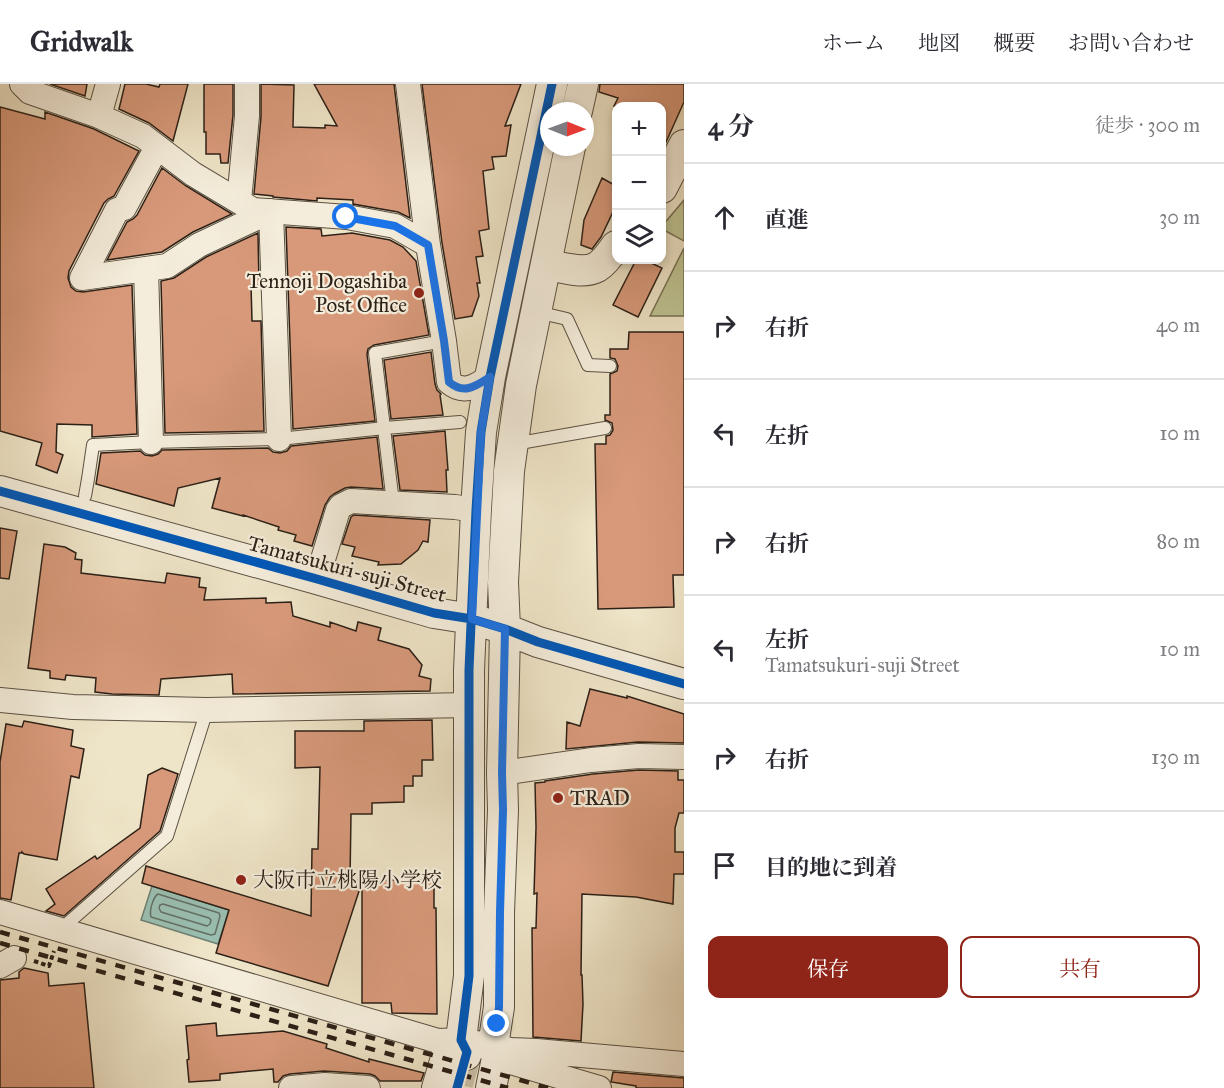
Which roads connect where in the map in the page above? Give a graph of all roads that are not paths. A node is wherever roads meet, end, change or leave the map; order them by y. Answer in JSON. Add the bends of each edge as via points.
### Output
{"nodes":[{"id":1,"x":22,"y":84,"type":"edge"},
{"id":2,"x":108,"y":84,"type":"edge"},
{"id":3,"x":247,"y":84,"type":"edge"},
{"id":4,"x":408,"y":84,"type":"edge"},
{"id":5,"x":552,"y":84,"type":"edge"},
{"id":6,"x":583,"y":84,"type":"edge"},
{"id":7,"x":580,"y":102,"type":"edge"},
{"id":8,"x":99,"y":116,"type":"junction"},
{"id":9,"x":684,"y":145,"type":"edge"},
{"id":10,"x":157,"y":147,"type":"junction"},
{"id":11,"x":568,"y":156,"type":"edge"},
{"id":12,"x":666,"y":181,"type":"edge"},
{"id":13,"x":239,"y":201,"type":"junction"},
{"id":14,"x":271,"y":211,"type":"junction"},
{"id":15,"x":428,"y":245,"type":"junction"},
{"id":16,"x":612,"y":251,"type":"edge"},
{"id":17,"x":546,"y":264,"type":"junction"},
{"id":18,"x":146,"y":269,"type":"junction"},
{"id":19,"x":536,"y":312,"type":"junction"},
{"id":20,"x":444,"y":341,"type":"junction"},
{"id":21,"x":610,"y":366,"type":"dead end"},
{"id":22,"x":490,"y":377,"type":"junction"},
{"id":23,"x":460,"y":422,"type":"dead end"},
{"id":24,"x":385,"y":428,"type":"junction"},
{"id":25,"x":605,"y":428,"type":"dead end"},
{"id":26,"x":279,"y":440,"type":"junction"},
{"id":27,"x":151,"y":442,"type":"junction"},
{"id":28,"x":513,"y":445,"type":"junction"},
{"id":29,"x":0,"y":491,"type":"edge"},
{"id":30,"x":85,"y":496,"type":"dead end"},
{"id":31,"x":393,"y":503,"type":"junction"},
{"id":32,"x":476,"y":510,"type":"junction"},
{"id":33,"x":317,"y":579,"type":"junction"},
{"id":34,"x":472,"y":619,"type":"junction"},
{"id":35,"x":505,"y":629,"type":"junction"},
{"id":36,"x":684,"y":684,"type":"edge"},
{"id":37,"x":0,"y":700,"type":"edge"},
{"id":38,"x":470,"y":705,"type":"junction"},
{"id":39,"x":207,"y":710,"type":"junction"},
{"id":40,"x":684,"y":757,"type":"edge"},
{"id":41,"x":502,"y":773,"type":"junction"},
{"id":42,"x":0,"y":912,"type":"edge"},
{"id":43,"x":60,"y":930,"type":"junction"},
{"id":44,"x":479,"y":1050,"type":"junction"},
{"id":45,"x":684,"y":1064,"type":"edge"},
{"id":46,"x":457,"y":1087,"type":"edge"},
{"id":47,"x":291,"y":1088,"type":"edge"},
{"id":48,"x":368,"y":1088,"type":"edge"},
{"id":49,"x":491,"y":1088,"type":"edge"},
{"id":50,"x":599,"y":1088,"type":"edge"}],
"edges":[{"from":1,"to":8,"type":"street","via":[[30,92]]},
{"from":2,"to":8,"type":"street"},
{"from":3,"to":13,"type":"street"},
{"from":4,"to":15,"type":"street"},
{"from":5,"to":22,"type":"street"},
{"from":6,"to":7,"type":"street"},
{"from":8,"to":10,"type":"street","via":[[143,136]]},
{"from":9,"to":12,"type":"street"},
{"from":10,"to":13,"type":"street"},
{"from":10,"to":18,"type":"street","via":[[124,207],[117,210],[82,278]]},
{"from":11,"to":17,"type":"street"},
{"from":13,"to":14,"type":"street","via":[[253,210]]},
{"from":14,"to":15,"type":"street","via":[[346,217],[395,226]]},
{"from":14,"to":18,"type":"street","via":[[199,245],[167,266]]},
{"from":14,"to":26,"type":"street"},
{"from":15,"to":20,"type":"street"},
{"from":16,"to":17,"type":"street","via":[[594,268],[577,270]]},
{"from":17,"to":19,"type":"street"},
{"from":18,"to":27,"type":"street"},
{"from":19,"to":21,"type":"lane","via":[[567,319],[588,365]]},
{"from":19,"to":28,"type":"street"},
{"from":20,"to":22,"type":"street","via":[[449,382],[456,388],[475,387]]},
{"from":20,"to":24,"type":"lane","via":[[375,353]]},
{"from":22,"to":32,"type":"street","via":[[481,432]]},
{"from":23,"to":24,"type":"lane"},
{"from":24,"to":26,"type":"lane"},
{"from":24,"to":31,"type":"lane"},
{"from":25,"to":28,"type":"lane"},
{"from":26,"to":27,"type":"lane"},
{"from":27,"to":30,"type":"lane","via":[[93,445]]},
{"from":28,"to":35,"type":"street","via":[[503,582]]},
{"from":29,"to":33,"type":"street","name":"Tamatsukuri-suji Street"},
{"from":31,"to":32,"type":"street"},
{"from":31,"to":33,"type":"street","via":[[351,501],[341,506]]},
{"from":32,"to":34,"type":"street"},
{"from":33,"to":34,"type":"street","name":"Tamatsukuri-suji Street","via":[[434,613]]},
{"from":34,"to":35,"type":"street","name":"Tamatsukuri-suji Street"},
{"from":34,"to":38,"type":"street"},
{"from":35,"to":36,"type":"street","name":"Tamatsukuri-suji Street","via":[[537,642]]},
{"from":35,"to":41,"type":"street"},
{"from":37,"to":39,"type":"street","via":[[73,707]]},
{"from":38,"to":39,"type":"street"},
{"from":38,"to":44,"type":"street","via":[[469,976]]},
{"from":39,"to":43,"type":"lane","via":[[167,836]]},
{"from":40,"to":41,"type":"street","via":[[591,759]]},
{"from":41,"to":44,"type":"street","via":[[499,1007]]},
{"from":42,"to":43,"type":"street"},
{"from":43,"to":44,"type":"street"},
{"from":44,"to":45,"type":"street"},
{"from":44,"to":46,"type":"street","via":[[482,1075]]},
{"from":44,"to":46,"type":"street","via":[[449,1048]]},
{"from":44,"to":49,"type":"street"},
{"from":44,"to":50,"type":"street"},
{"from":47,"to":48,"type":"street"}]}
